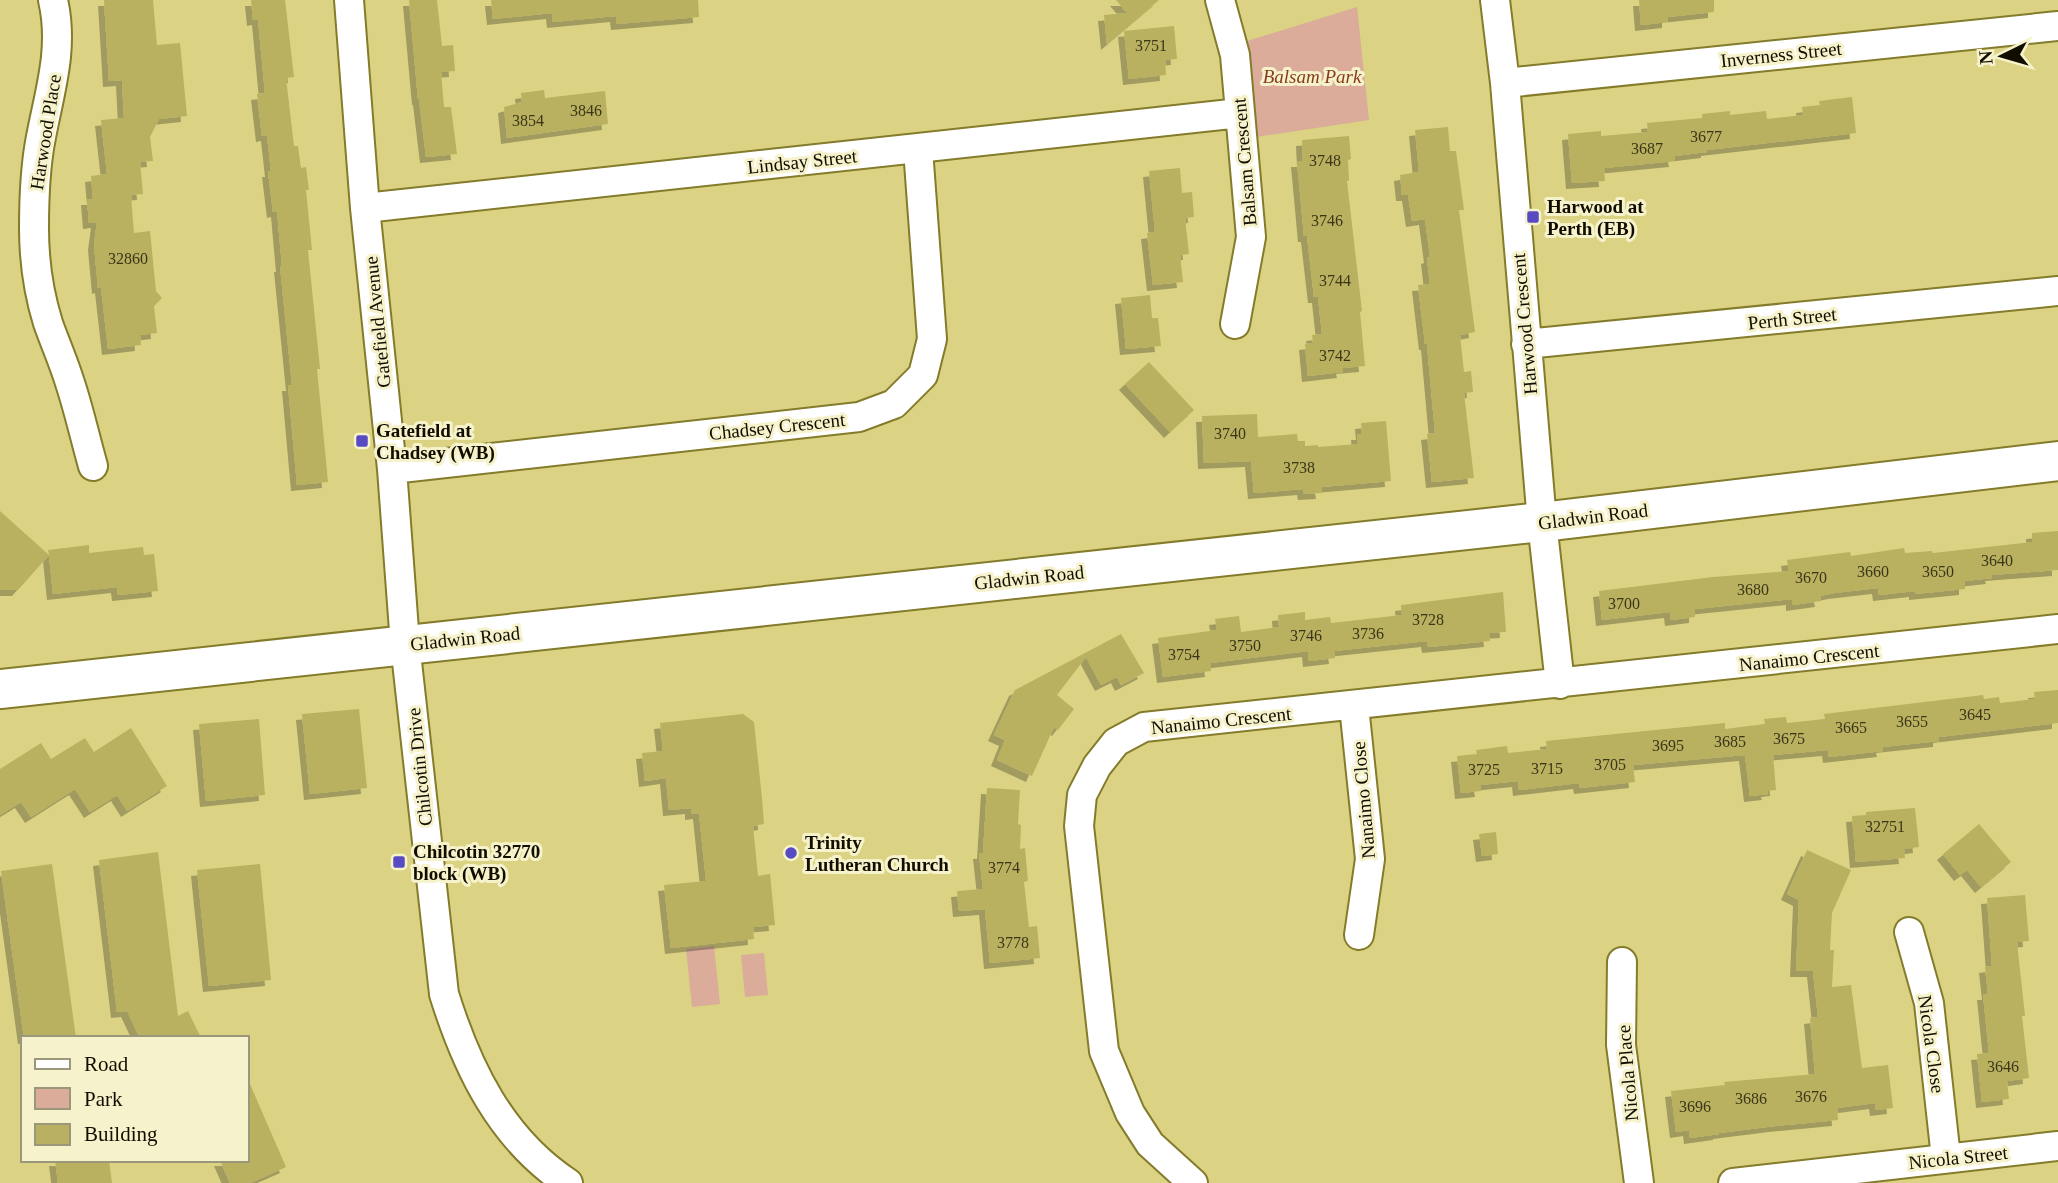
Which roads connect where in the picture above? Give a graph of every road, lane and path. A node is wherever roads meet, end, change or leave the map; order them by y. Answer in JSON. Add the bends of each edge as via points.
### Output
{"nodes":[{"id":1,"x":53,"y":0,"type":"edge"},
{"id":2,"x":349,"y":0,"type":"edge"},
{"id":3,"x":1220,"y":0,"type":"edge"},
{"id":4,"x":1495,"y":0,"type":"edge"},
{"id":5,"x":2058,"y":26,"type":"edge"},
{"id":6,"x":1505,"y":83,"type":"junction"},
{"id":7,"x":1240,"y":113,"type":"junction"},
{"id":8,"x":918,"y":149,"type":"junction"},
{"id":9,"x":365,"y":208,"type":"junction"},
{"id":10,"x":2058,"y":291,"type":"edge"},
{"id":11,"x":1235,"y":324,"type":"dead end"},
{"id":12,"x":1526,"y":344,"type":"junction"},
{"id":13,"x":2058,"y":461,"type":"edge"},
{"id":14,"x":93,"y":466,"type":"dead end"},
{"id":15,"x":392,"y":469,"type":"junction"},
{"id":16,"x":1542,"y":522,"type":"junction"},
{"id":17,"x":2058,"y":629,"type":"edge"},
{"id":18,"x":405,"y":644,"type":"junction"},
{"id":19,"x":1560,"y":684,"type":"junction"},
{"id":20,"x":0,"y":689,"type":"edge"},
{"id":21,"x":1354,"y":706,"type":"junction"},
{"id":22,"x":1909,"y":932,"type":"dead end"},
{"id":23,"x":1359,"y":935,"type":"dead end"},
{"id":24,"x":1622,"y":962,"type":"dead end"},
{"id":25,"x":2058,"y":1146,"type":"edge"},
{"id":26,"x":1946,"y":1158,"type":"junction"},
{"id":27,"x":568,"y":1183,"type":"edge"},
{"id":28,"x":1194,"y":1183,"type":"edge"},
{"id":29,"x":1639,"y":1183,"type":"edge"},
{"id":30,"x":1733,"y":1183,"type":"edge"}],
"edges":[{"from":1,"to":14,"type":"street","name":"Harwood Place","via":[[58,45],[40,139],[33,232],[47,319]]},
{"from":2,"to":9,"type":"street","name":"Gatefield Avenue"},
{"from":3,"to":7,"type":"street","name":"Balsam Crescent","via":[[1235,55]]},
{"from":4,"to":6,"type":"street","name":"Harwood Crescent"},
{"from":5,"to":6,"type":"street","name":"Inverness Street"},
{"from":6,"to":12,"type":"street","name":"Harwood Crescent"},
{"from":7,"to":8,"type":"street","name":"Lindsay Street"},
{"from":7,"to":11,"type":"street","name":"Balsam Crescent","via":[[1251,237]]},
{"from":8,"to":9,"type":"street","name":"Lindsay Street"},
{"from":8,"to":15,"type":"street","name":"Chadsey Crescent","via":[[932,340],[923,375],[894,404],[859,417]]},
{"from":9,"to":15,"type":"street","name":"Gatefield Avenue"},
{"from":10,"to":12,"type":"street","name":"Perth Street"},
{"from":12,"to":16,"type":"street","name":"Harwood Crescent"},
{"from":13,"to":16,"type":"main road","name":"Gladwin Road"},
{"from":15,"to":18,"type":"street","name":"Gatefield Avenue"},
{"from":16,"to":18,"type":"main road","name":"Gladwin Road"},
{"from":16,"to":19,"type":"street"},
{"from":17,"to":19,"type":"street","name":"Nanaimo Crescent"},
{"from":18,"to":20,"type":"main road","name":"Gladwin Road"},
{"from":18,"to":27,"type":"street","name":"Chilcotin Drive","via":[[444,994],[458,1040],[500,1119],[527,1150]]},
{"from":19,"to":21,"type":"street","name":"Nanaimo Crescent"},
{"from":21,"to":23,"type":"street","name":"Nanaimo Close","via":[[1370,859]]},
{"from":21,"to":28,"type":"street","name":"Nanaimo Crescent","via":[[1144,727],[1116,742],[1082,795],[1079,827],[1104,1051],[1130,1113],[1150,1144]]},
{"from":22,"to":26,"type":"street","name":"Nicola Close","via":[[1929,1003]]},
{"from":24,"to":29,"type":"street","name":"Nicola Place","via":[[1621,1045]]},
{"from":25,"to":26,"type":"street","name":"Nicola Street"},
{"from":26,"to":30,"type":"street","name":"Nicola Street"}]}
